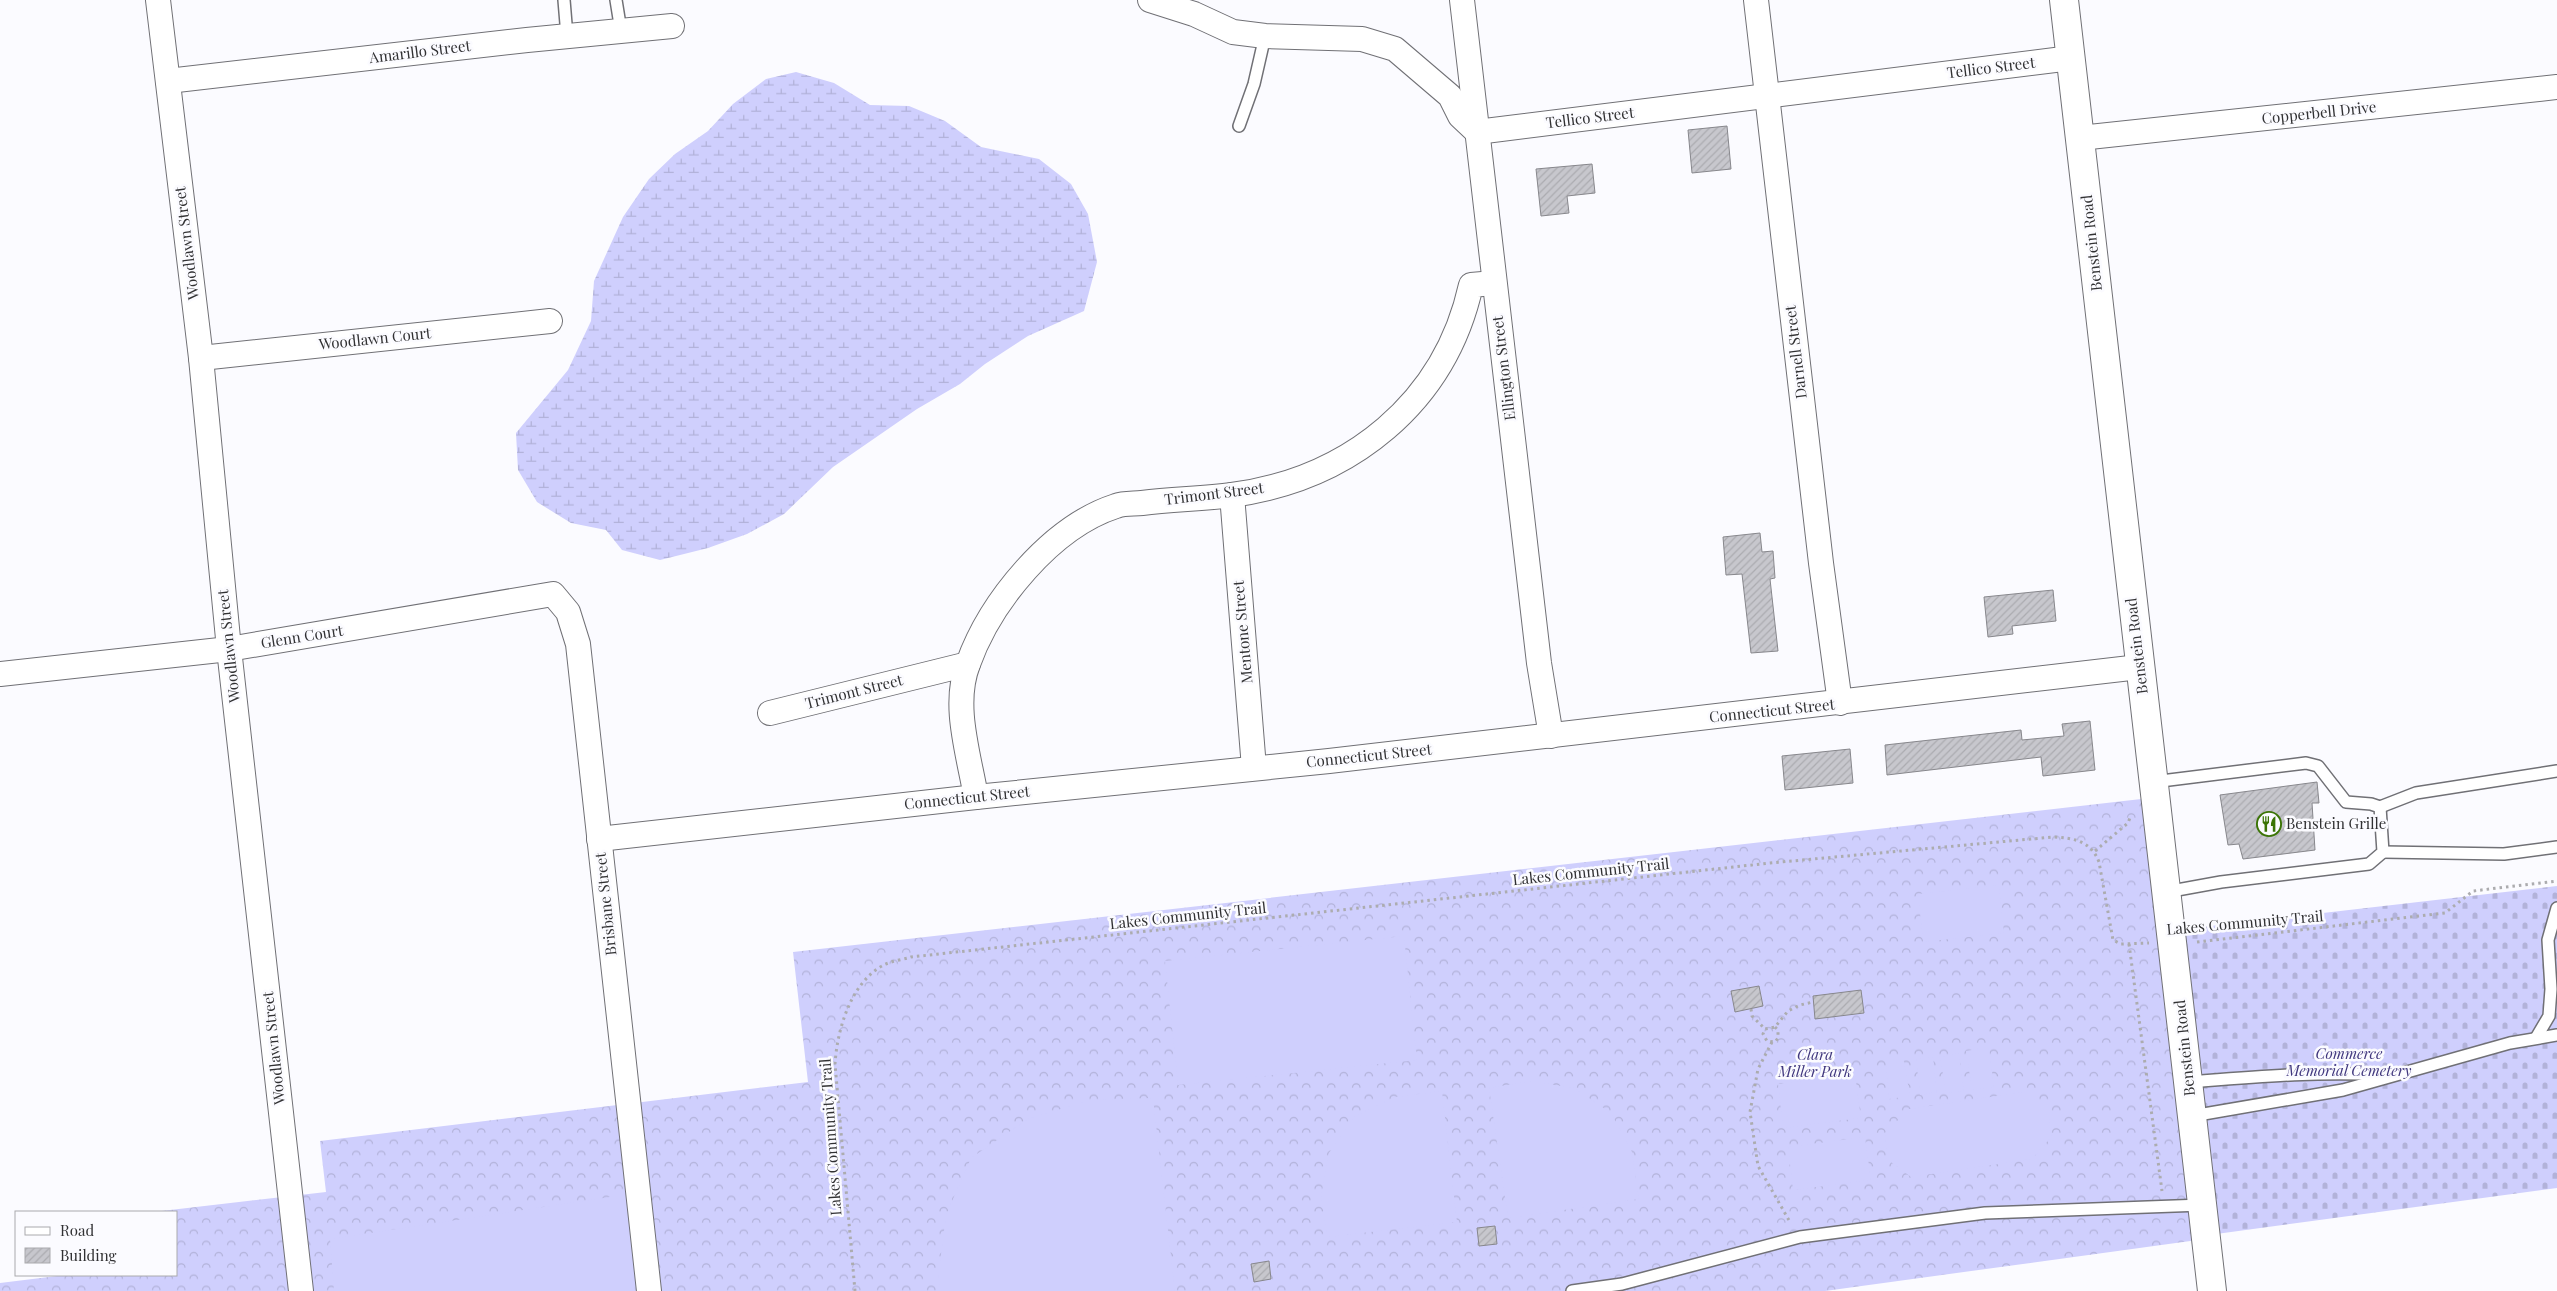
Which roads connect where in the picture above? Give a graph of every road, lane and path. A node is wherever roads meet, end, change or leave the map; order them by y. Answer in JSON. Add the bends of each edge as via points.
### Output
{"nodes":[{"id":1,"x":158,"y":0,"type":"edge"},
{"id":2,"x":564,"y":0,"type":"edge"},
{"id":3,"x":616,"y":0,"type":"edge"},
{"id":4,"x":1150,"y":0,"type":"edge"},
{"id":5,"x":1462,"y":0,"type":"edge"},
{"id":6,"x":1756,"y":0,"type":"edge"},
{"id":7,"x":2064,"y":0,"type":"edge"},
{"id":8,"x":1174,"y":4,"type":"edge"},
{"id":9,"x":672,"y":26,"type":"dead end"},
{"id":10,"x":621,"y":31,"type":"junction"},
{"id":11,"x":567,"y":36,"type":"junction"},
{"id":12,"x":1265,"y":36,"type":"junction"},
{"id":13,"x":2070,"y":58,"type":"junction"},
{"id":14,"x":168,"y":81,"type":"junction"},
{"id":15,"x":2557,"y":87,"type":"edge"},
{"id":16,"x":1767,"y":97,"type":"junction"},
{"id":17,"x":1238,"y":126,"type":"dead end"},
{"id":18,"x":1477,"y":132,"type":"junction"},
{"id":19,"x":2080,"y":138,"type":"junction"},
{"id":20,"x":1494,"y":283,"type":"junction"},
{"id":21,"x":550,"y":321,"type":"dead end"},
{"id":22,"x":201,"y":358,"type":"junction"},
{"id":23,"x":1232,"y":495,"type":"junction"},
{"id":24,"x":483,"y":607,"type":"joint"},
{"id":25,"x":229,"y":649,"type":"junction"},
{"id":26,"x":968,"y":664,"type":"junction"},
{"id":27,"x":2139,"y":667,"type":"junction"},
{"id":28,"x":0,"y":674,"type":"edge"},
{"id":29,"x":1840,"y":703,"type":"junction"},
{"id":30,"x":770,"y":713,"type":"dead end"},
{"id":31,"x":1551,"y":736,"type":"junction"},
{"id":32,"x":1254,"y":768,"type":"junction"},
{"id":33,"x":2557,"y":771,"type":"edge"},
{"id":34,"x":2153,"y":782,"type":"junction"},
{"id":35,"x":976,"y":797,"type":"junction"},
{"id":36,"x":2380,"y":807,"type":"junction"},
{"id":37,"x":2133,"y":811,"type":"dead end"},
{"id":38,"x":599,"y":838,"type":"junction"},
{"id":39,"x":2557,"y":847,"type":"edge"},
{"id":40,"x":2095,"y":851,"type":"junction"},
{"id":41,"x":2383,"y":852,"type":"junction"},
{"id":42,"x":2557,"y":881,"type":"edge"},
{"id":43,"x":2166,"y":892,"type":"junction"},
{"id":44,"x":2557,"y":908,"type":"edge"},
{"id":45,"x":2173,"y":943,"type":"junction"},
{"id":46,"x":2129,"y":944,"type":"junction"},
{"id":47,"x":1813,"y":1002,"type":"dead end"},
{"id":48,"x":1751,"y":1009,"type":"dead end"},
{"id":49,"x":1775,"y":1027,"type":"junction"},
{"id":50,"x":1765,"y":1029,"type":"junction"},
{"id":51,"x":2557,"y":1035,"type":"edge"},
{"id":52,"x":2536,"y":1038,"type":"junction"},
{"id":53,"x":1772,"y":1042,"type":"junction"},
{"id":54,"x":2392,"y":1075,"type":"junction"},
{"id":55,"x":2188,"y":1082,"type":"junction"},
{"id":56,"x":2192,"y":1116,"type":"junction"},
{"id":57,"x":2202,"y":1205,"type":"junction"},
{"id":58,"x":2169,"y":1206,"type":"junction"},
{"id":59,"x":1800,"y":1237,"type":"junction"},
{"id":60,"x":301,"y":1291,"type":"edge"},
{"id":61,"x":649,"y":1291,"type":"edge"},
{"id":62,"x":856,"y":1291,"type":"edge"},
{"id":63,"x":1572,"y":1291,"type":"edge"},
{"id":64,"x":2212,"y":1291,"type":"edge"}],
"edges":[{"from":1,"to":14,"type":"street","name":"Woodlawn Street"},
{"from":2,"to":11,"type":"lane"},
{"from":3,"to":10,"type":"lane"},
{"from":4,"to":8,"type":"street"},
{"from":5,"to":18,"type":"street","name":"Ellington Street"},
{"from":6,"to":16,"type":"street","name":"Darnell Street"},
{"from":7,"to":13,"type":"street","name":"Benstein Road"},
{"from":8,"to":12,"type":"street","via":[[1232,32]]},
{"from":9,"to":10,"type":"street","name":"Amarillo Street"},
{"from":10,"to":11,"type":"street","name":"Amarillo Street"},
{"from":11,"to":14,"type":"street","name":"Amarillo Street"},
{"from":12,"to":17,"type":"lane","via":[[1254,84]]},
{"from":12,"to":18,"type":"street","via":[[1353,38],[1395,49],[1450,96],[1460,116]]},
{"from":13,"to":16,"type":"street","name":"Tellico Street"},
{"from":13,"to":19,"type":"street","name":"Benstein Road"},
{"from":14,"to":22,"type":"street","name":"Woodlawn Street"},
{"from":15,"to":19,"type":"street","name":"Copperbell Drive"},
{"from":16,"to":18,"type":"street","name":"Tellico Street"},
{"from":16,"to":29,"type":"street","name":"Darnell Street"},
{"from":18,"to":20,"type":"street","name":"Ellington Street"},
{"from":19,"to":27,"type":"street","name":"Benstein Road"},
{"from":20,"to":23,"type":"street","name":"Trimont Street","via":[[1471,285],[1466,309],[1434,375],[1394,423],[1351,455],[1318,471],[1284,484]]},
{"from":20,"to":31,"type":"street","name":"Ellington Street","via":[[1538,653]]},
{"from":21,"to":22,"type":"street","name":"Woodlawn Court"},
{"from":22,"to":25,"type":"street","name":"Woodlawn Street"},
{"from":23,"to":26,"type":"street","name":"Trimont Street","via":[[1116,506],[1079,523],[1042,554],[1001,598],[976,640]]},
{"from":23,"to":32,"type":"street","name":"Mentone Street"},
{"from":24,"to":25,"type":"street","name":"Glenn Court"},
{"from":24,"to":38,"type":"street","name":"Brisbane Street","via":[[553,594],[568,612],[578,644]]},
{"from":25,"to":28,"type":"street","name":"Glenn Court"},
{"from":25,"to":60,"type":"street","name":"Woodlawn Street"},
{"from":26,"to":30,"type":"street","name":"Trimont Street"},
{"from":26,"to":35,"type":"street","name":"Trimont Street","via":[[962,680],[962,713]]},
{"from":27,"to":29,"type":"street","name":"Connecticut Street"},
{"from":27,"to":34,"type":"street","name":"Benstein Road"},
{"from":29,"to":31,"type":"street","name":"Connecticut Street"},
{"from":31,"to":32,"type":"street","name":"Connecticut Street"},
{"from":32,"to":35,"type":"street","name":"Connecticut Street"},
{"from":33,"to":36,"type":"lane","via":[[2416,793]]},
{"from":34,"to":36,"type":"lane","via":[[2306,763],[2318,766],[2346,802]]},
{"from":34,"to":43,"type":"street","name":"Benstein Road"},
{"from":35,"to":38,"type":"street","name":"Connecticut Street"},
{"from":36,"to":41,"type":"lane"},
{"from":37,"to":40,"type":"path","via":[[2128,823]]},
{"from":38,"to":61,"type":"street","name":"Brisbane Street"},
{"from":39,"to":41,"type":"lane","via":[[2504,854]]},
{"from":40,"to":46,"type":"path","via":[[2113,940],[2116,944]]},
{"from":40,"to":62,"type":"path","name":"Lakes Community Trail","via":[[2071,838],[2053,837],[1780,862],[911,957],[882,966],[858,991],[846,1010],[836,1046]]},
{"from":41,"to":43,"type":"lane","via":[[2369,864]]},
{"from":42,"to":45,"type":"path","name":"Lakes Community Trail","via":[[2473,891],[2445,913]]},
{"from":43,"to":45,"type":"street","name":"Benstein Road"},
{"from":44,"to":52,"type":"lane","via":[[2548,940],[2549,1016]]},
{"from":45,"to":46,"type":"path","name":"Lakes Community Trail"},
{"from":45,"to":55,"type":"street","name":"Benstein Road"},
{"from":46,"to":58,"type":"path","via":[[2161,1189]]},
{"from":47,"to":49,"type":"path","via":[[1788,1011]]},
{"from":48,"to":50,"type":"path","via":[[1752,1016]]},
{"from":49,"to":50,"type":"path"},
{"from":49,"to":53,"type":"path","via":[[1779,1036]]},
{"from":50,"to":53,"type":"path","via":[[1763,1037]]},
{"from":51,"to":52,"type":"lane"},
{"from":52,"to":54,"type":"lane"},
{"from":53,"to":59,"type":"path","via":[[1758,1068],[1750,1112],[1756,1157],[1779,1206]]},
{"from":54,"to":55,"type":"lane","via":[[2277,1075]]},
{"from":54,"to":56,"type":"lane","via":[[2343,1090]]},
{"from":55,"to":56,"type":"street","name":"Benstein Road"},
{"from":56,"to":57,"type":"street","name":"Benstein Road"},
{"from":57,"to":58,"type":"lane"},
{"from":57,"to":64,"type":"street","name":"Benstein Road"},
{"from":58,"to":59,"type":"lane","via":[[1985,1213]]},
{"from":59,"to":63,"type":"lane","via":[[1622,1284]]}]}
